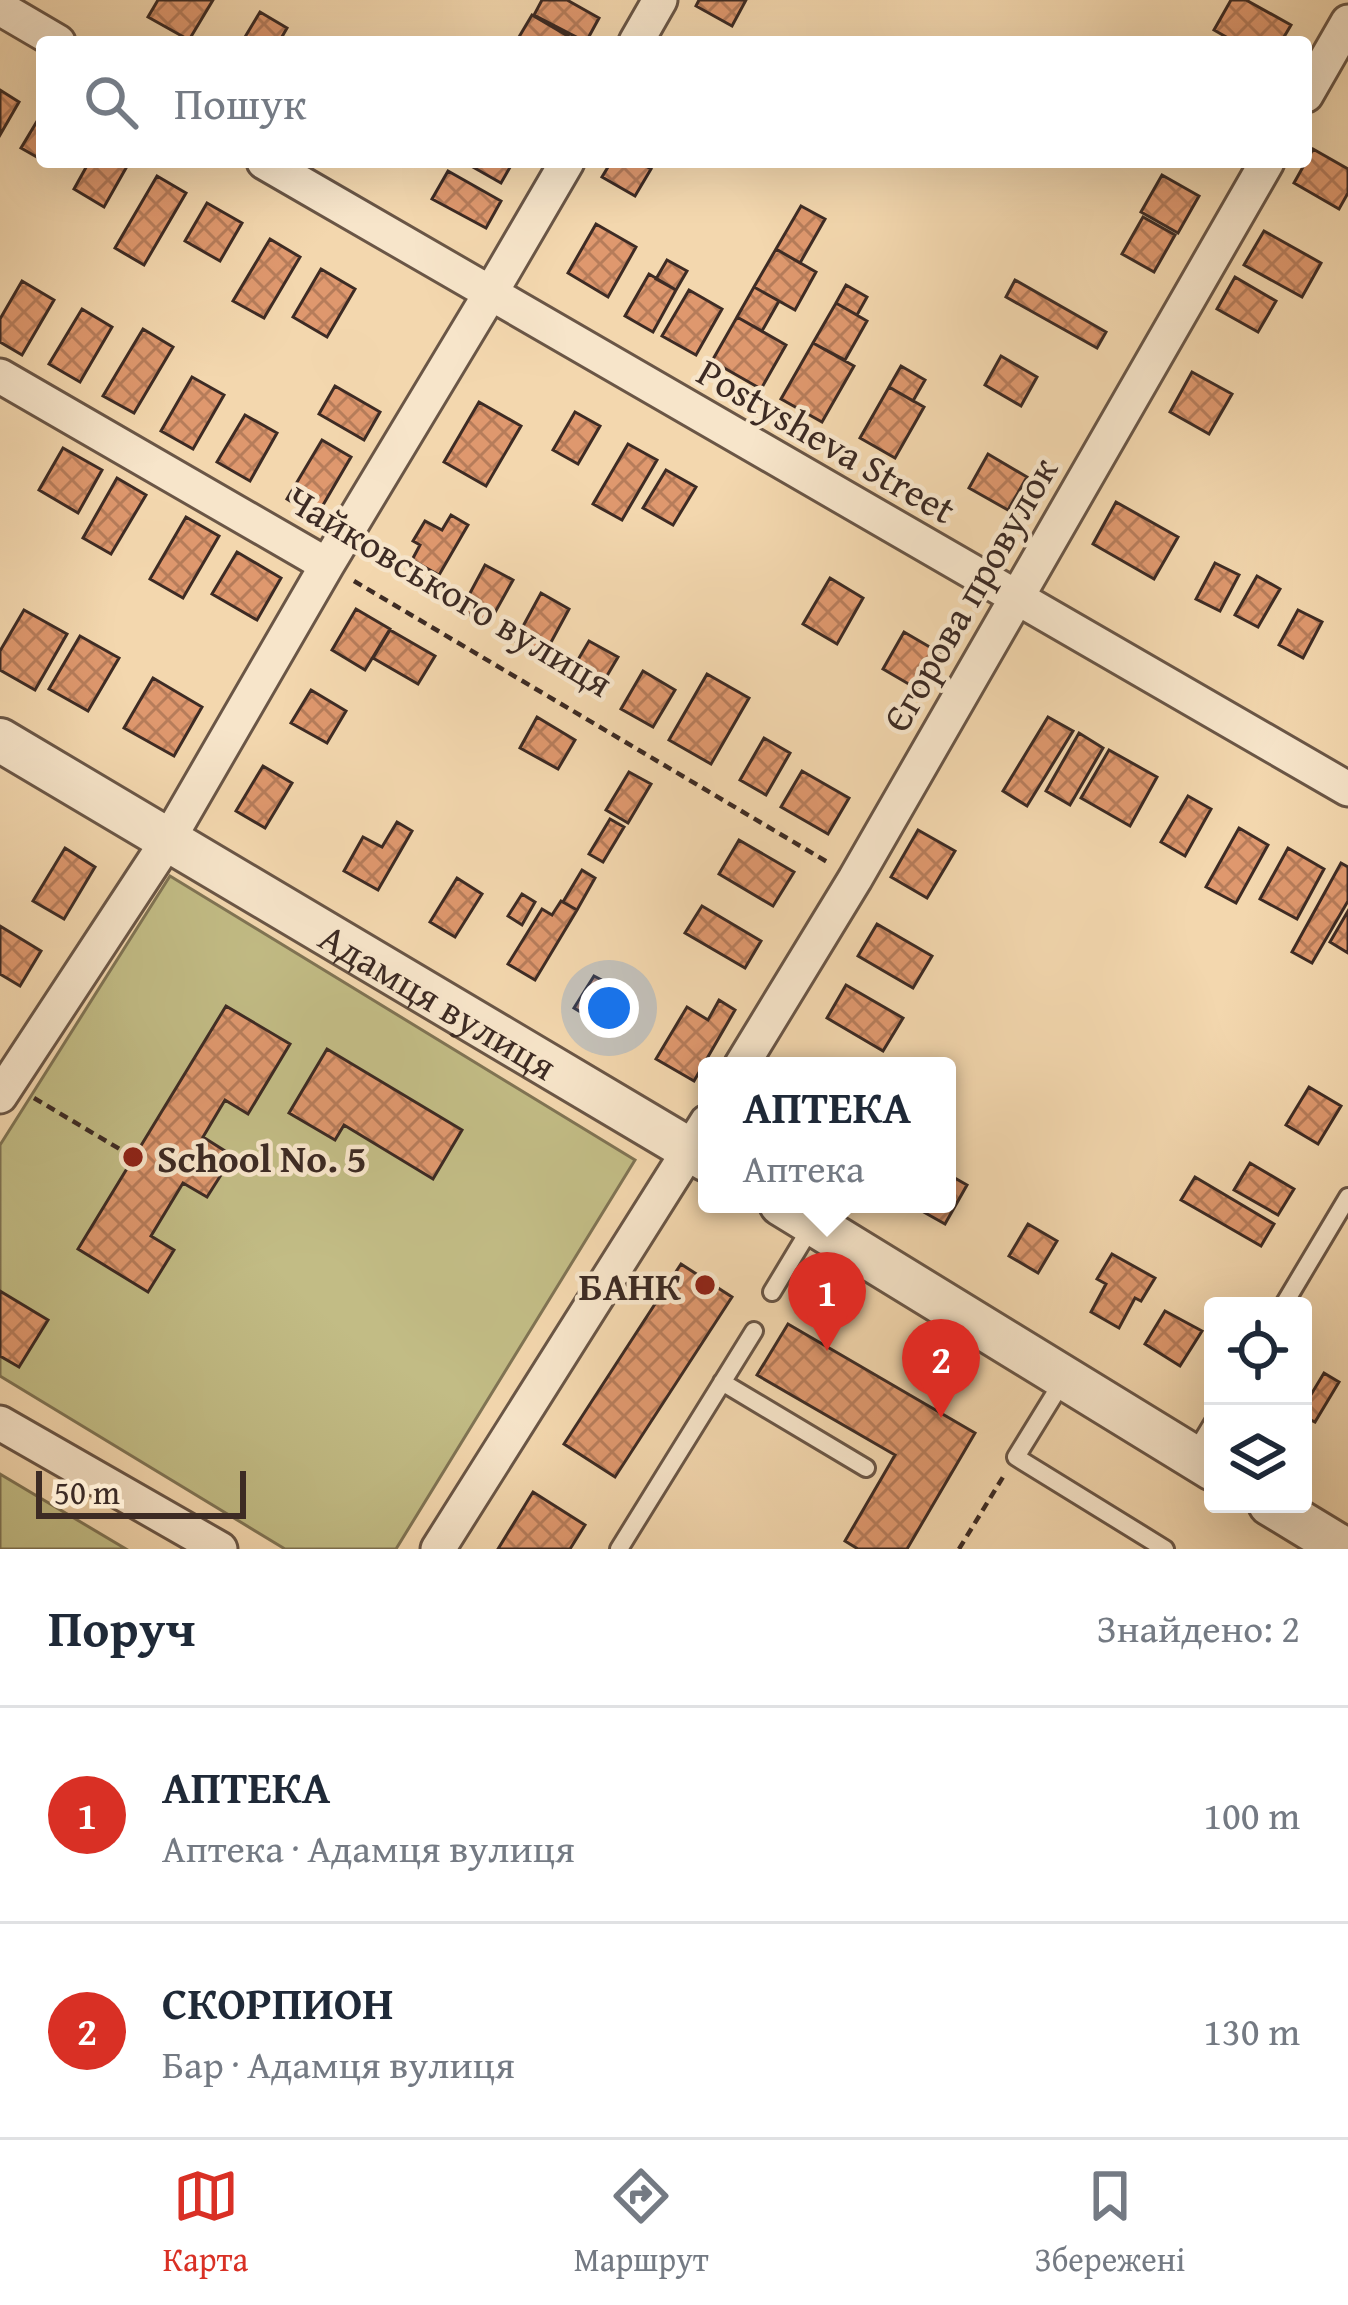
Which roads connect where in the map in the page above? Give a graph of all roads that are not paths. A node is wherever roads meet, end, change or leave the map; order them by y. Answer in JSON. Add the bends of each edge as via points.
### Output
{"nodes":[{"id":1,"x":660,"y":0,"type":"edge"},
{"id":2,"x":0,"y":8,"type":"edge"},
{"id":3,"x":1348,"y":22,"type":"edge"},
{"id":4,"x":48,"y":36,"type":"edge"},
{"id":5,"x":639,"y":36,"type":"edge"},
{"id":6,"x":1312,"y":85,"type":"edge"},
{"id":7,"x":274,"y":168,"type":"edge"},
{"id":8,"x":563,"y":168,"type":"edge"},
{"id":9,"x":1264,"y":168,"type":"edge"},
{"id":10,"x":490,"y":294,"type":"junction"},
{"id":11,"x":0,"y":376,"type":"edge"},
{"id":12,"x":327,"y":565,"type":"junction"},
{"id":13,"x":1016,"y":598,"type":"junction"},
{"id":14,"x":0,"y":740,"type":"edge"},
{"id":15,"x":1348,"y":789,"type":"edge"},
{"id":16,"x":168,"y":840,"type":"junction"},
{"id":17,"x":746,"y":1057,"type":"edge"},
{"id":18,"x":3,"y":1086,"type":"edge"},
{"id":19,"x":698,"y":1142,"type":"edge"},
{"id":20,"x":698,"y":1149,"type":"edge"},
{"id":21,"x":1348,"y":1197,"type":"edge"},
{"id":22,"x":797,"y":1214,"type":"edge"},
{"id":23,"x":772,"y":1292,"type":"dead end"},
{"id":24,"x":1288,"y":1297,"type":"edge"},
{"id":25,"x":754,"y":1331,"type":"dead end"},
{"id":26,"x":1064,"y":1379,"type":"junction"},
{"id":27,"x":722,"y":1382,"type":"junction"},
{"id":28,"x":0,"y":1423,"type":"edge"},
{"id":29,"x":1204,"y":1449,"type":"edge"},
{"id":30,"x":866,"y":1468,"type":"dead end"},
{"id":31,"x":1281,"y":1513,"type":"edge"},
{"id":32,"x":1318,"y":1542,"type":"edge"},
{"id":33,"x":220,"y":1549,"type":"edge"},
{"id":34,"x":437,"y":1549,"type":"edge"},
{"id":35,"x":619,"y":1549,"type":"edge"},
{"id":36,"x":1165,"y":1549,"type":"edge"}],
"edges":[{"from":1,"to":5,"type":"street"},
{"from":2,"to":4,"type":"street"},
{"from":3,"to":6,"type":"street"},
{"from":7,"to":10,"type":"street","name":"Postysheva Street"},
{"from":8,"to":10,"type":"street"},
{"from":9,"to":13,"type":"street","name":"Єгорова провулок"},
{"from":10,"to":12,"type":"street"},
{"from":10,"to":13,"type":"street","name":"Postysheva Street"},
{"from":11,"to":12,"type":"street","name":"Чайковського вулиця"},
{"from":12,"to":16,"type":"street"},
{"from":13,"to":15,"type":"street","name":"Postysheva Street"},
{"from":13,"to":17,"type":"street","name":"Єгорова провулок"},
{"from":14,"to":16,"type":"street","name":"Адамця вулиця"},
{"from":16,"to":18,"type":"street"},
{"from":16,"to":19,"type":"street","name":"Адамця вулиця"},
{"from":20,"to":34,"type":"street"},
{"from":21,"to":24,"type":"lane"},
{"from":22,"to":23,"type":"lane"},
{"from":22,"to":26,"type":"street"},
{"from":25,"to":27,"type":"lane"},
{"from":26,"to":29,"type":"street"},
{"from":26,"to":36,"type":"lane","via":[[1016,1457]]},
{"from":27,"to":30,"type":"lane"},
{"from":27,"to":35,"type":"lane"},
{"from":28,"to":33,"type":"street"},
{"from":31,"to":32,"type":"street"}]}
